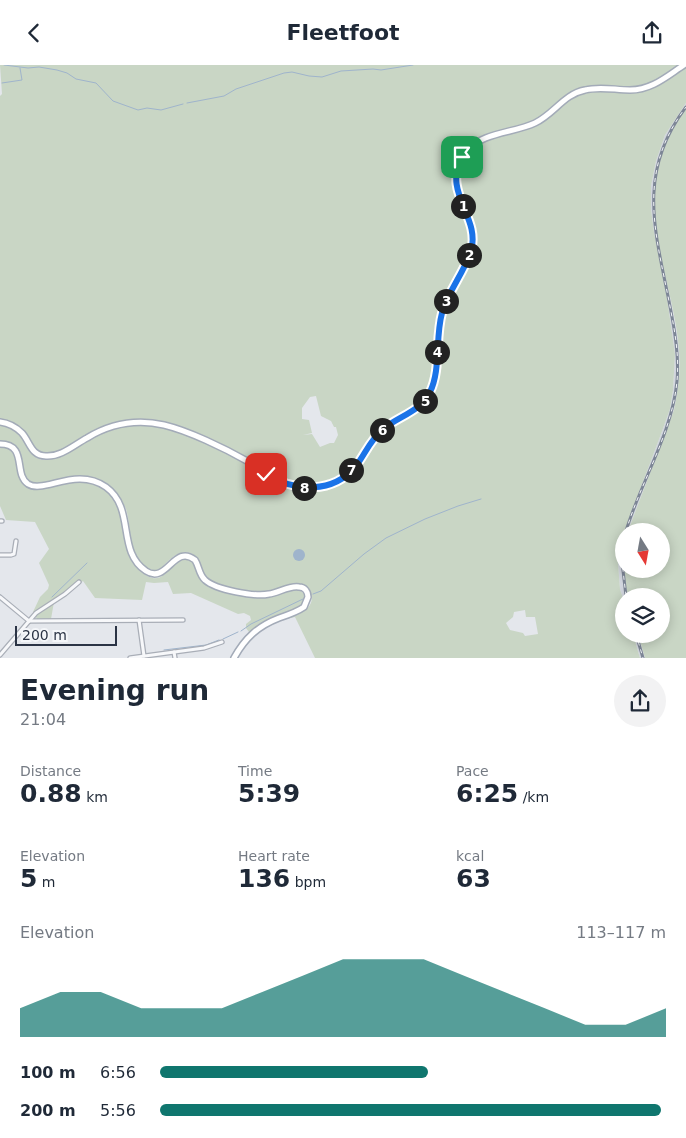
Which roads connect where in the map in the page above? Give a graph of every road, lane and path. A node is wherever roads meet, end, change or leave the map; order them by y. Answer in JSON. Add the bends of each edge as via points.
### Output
{"nodes":[{"id":1,"x":684,"y":65,"type":"edge"},
{"id":2,"x":0,"y":422,"type":"edge"},
{"id":3,"x":0,"y":445,"type":"edge"},
{"id":4,"x":16,"y":541,"type":"dead end"},
{"id":5,"x":0,"y":555,"type":"edge"},
{"id":6,"x":79,"y":582,"type":"dead end"},
{"id":7,"x":0,"y":597,"type":"edge"},
{"id":8,"x":139,"y":620,"type":"junction"},
{"id":9,"x":183,"y":620,"type":"dead end"},
{"id":10,"x":29,"y":621,"type":"junction"},
{"id":11,"x":222,"y":642,"type":"dead end"},
{"id":12,"x":174,"y":652,"type":"junction"},
{"id":13,"x":0,"y":655,"type":"edge"},
{"id":14,"x":144,"y":656,"type":"junction"},
{"id":15,"x":130,"y":658,"type":"edge"},
{"id":16,"x":175,"y":658,"type":"edge"},
{"id":17,"x":234,"y":658,"type":"edge"}],
"edges":[{"from":1,"to":2,"type":"main road","via":[[642,89],[594,88],[576,93],[535,123],[483,139],[465,152],[458,166],[456,182],[471,225],[472,246],[442,311],[432,387],[422,404],[382,429],[354,468],[339,480],[318,487],[289,486],[231,453],[154,423],[112,427],[61,453],[42,456],[33,451],[20,431]]},
{"from":3,"to":17,"type":"main road","via":[[15,451],[22,477],[31,485],[81,479],[95,481],[107,488],[122,508],[131,551],[147,572],[160,573],[176,558],[185,556],[195,560],[206,581],[220,587],[256,595],[295,587],[306,590],[308,599],[302,609],[266,624],[250,635]]},
{"from":4,"to":5,"type":"street","via":[[14,554]]},
{"from":6,"to":10,"type":"street"},
{"from":7,"to":10,"type":"street"},
{"from":8,"to":9,"type":"street"},
{"from":8,"to":10,"type":"street"},
{"from":8,"to":14,"type":"street"},
{"from":10,"to":13,"type":"street"},
{"from":11,"to":12,"type":"street"},
{"from":12,"to":14,"type":"street"},
{"from":12,"to":16,"type":"street"},
{"from":14,"to":15,"type":"street"}]}
